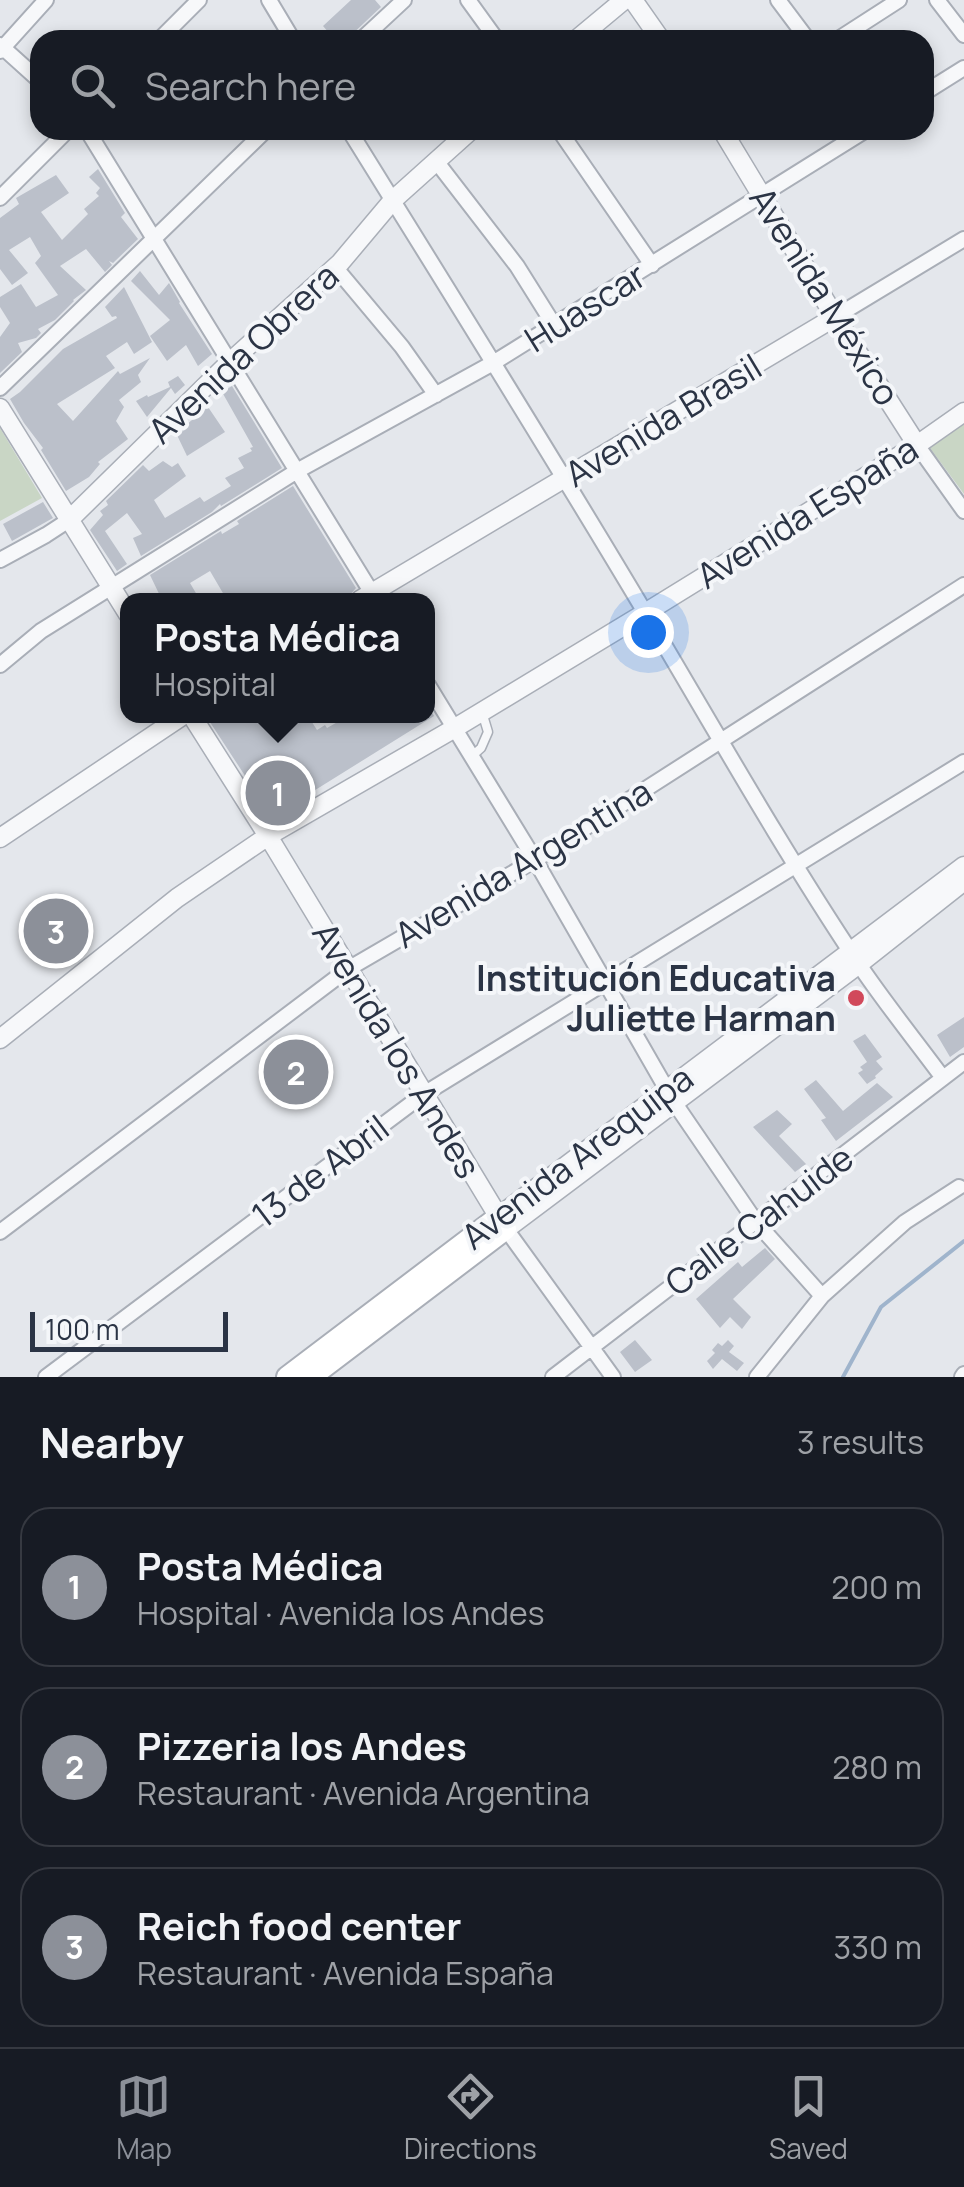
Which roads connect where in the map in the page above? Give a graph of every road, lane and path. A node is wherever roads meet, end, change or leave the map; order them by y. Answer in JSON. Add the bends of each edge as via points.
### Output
{"nodes":[{"id":1,"x":46,"y":0,"type":"edge"},
{"id":2,"x":198,"y":0,"type":"edge"},
{"id":3,"x":269,"y":0,"type":"edge"},
{"id":4,"x":404,"y":0,"type":"edge"},
{"id":5,"x":468,"y":0,"type":"edge"},
{"id":6,"x":624,"y":0,"type":"edge"},
{"id":7,"x":633,"y":0,"type":"edge"},
{"id":8,"x":778,"y":0,"type":"edge"},
{"id":9,"x":899,"y":0,"type":"edge"},
{"id":10,"x":937,"y":0,"type":"edge"},
{"id":11,"x":168,"y":30,"type":"edge"},
{"id":12,"x":288,"y":30,"type":"edge"},
{"id":13,"x":372,"y":30,"type":"edge"},
{"id":14,"x":490,"y":30,"type":"edge"},
{"id":15,"x":588,"y":30,"type":"edge"},
{"id":16,"x":654,"y":30,"type":"edge"},
{"id":17,"x":800,"y":30,"type":"edge"},
{"id":18,"x":852,"y":30,"type":"edge"},
{"id":19,"x":964,"y":35,"type":"edge"},
{"id":20,"x":1,"y":48,"type":"edge"},
{"id":21,"x":964,"y":68,"type":"edge"},
{"id":22,"x":30,"y":73,"type":"edge"},
{"id":23,"x":934,"y":87,"type":"edge"},
{"id":24,"x":58,"y":140,"type":"edge"},
{"id":25,"x":94,"y":140,"type":"edge"},
{"id":26,"x":256,"y":140,"type":"edge"},
{"id":27,"x":355,"y":140,"type":"edge"},
{"id":28,"x":461,"y":140,"type":"edge"},
{"id":29,"x":566,"y":140,"type":"edge"},
{"id":30,"x":728,"y":140,"type":"edge"},
{"id":31,"x":850,"y":140,"type":"edge"},
{"id":32,"x":436,"y":162,"type":"junction"},
{"id":33,"x":762,"y":196,"type":"junction"},
{"id":34,"x":0,"y":198,"type":"edge"},
{"id":35,"x":393,"y":200,"type":"junction"},
{"id":36,"x":154,"y":239,"type":"junction"},
{"id":37,"x":964,"y":239,"type":"edge"},
{"id":38,"x":652,"y":265,"type":"junction"},
{"id":39,"x":336,"y":266,"type":"junction"},
{"id":40,"x":836,"y":317,"type":"junction"},
{"id":41,"x":554,"y":326,"type":"junction"},
{"id":42,"x":230,"y":362,"type":"junction"},
{"id":43,"x":493,"y":363,"type":"junction"},
{"id":44,"x":0,"y":388,"type":"edge"},
{"id":45,"x":436,"y":395,"type":"junction"},
{"id":46,"x":0,"y":408,"type":"edge"},
{"id":47,"x":964,"y":412,"type":"edge"},
{"id":48,"x":918,"y":444,"type":"junction"},
{"id":49,"x":296,"y":471,"type":"junction"},
{"id":50,"x":563,"y":480,"type":"junction"},
{"id":51,"x":964,"y":511,"type":"edge"},
{"id":52,"x":69,"y":520,"type":"junction"},
{"id":53,"x":0,"y":560,"type":"edge"},
{"id":54,"x":964,"y":585,"type":"edge"},
{"id":55,"x":111,"y":586,"type":"junction"},
{"id":56,"x":366,"y":593,"type":"edge"},
{"id":57,"x":377,"y":593,"type":"edge"},
{"id":58,"x":120,"y":601,"type":"edge"},
{"id":59,"x":645,"y":613,"type":"junction"},
{"id":60,"x":0,"y":665,"type":"edge"},
{"id":61,"x":435,"y":696,"type":"edge"},
{"id":62,"x":482,"y":712,"type":"junction"},
{"id":63,"x":172,"y":723,"type":"edge"},
{"id":64,"x":196,"y":723,"type":"edge"},
{"id":65,"x":455,"y":728,"type":"junction"},
{"id":66,"x":720,"y":742,"type":"junction"},
{"id":67,"x":472,"y":756,"type":"junction"},
{"id":68,"x":964,"y":762,"type":"edge"},
{"id":69,"x":268,"y":836,"type":"junction"},
{"id":70,"x":0,"y":838,"type":"edge"},
{"id":71,"x":536,"y":860,"type":"junction"},
{"id":72,"x":796,"y":864,"type":"junction"},
{"id":73,"x":964,"y":866,"type":"edge"},
{"id":74,"x":964,"y":881,"type":"edge"},
{"id":75,"x":855,"y":958,"type":"junction"},
{"id":76,"x":348,"y":968,"type":"junction"},
{"id":77,"x":605,"y":981,"type":"junction"},
{"id":78,"x":0,"y":1039,"type":"edge"},
{"id":79,"x":964,"y":1062,"type":"edge"},
{"id":80,"x":943,"y":1078,"type":"junction"},
{"id":81,"x":424,"y":1094,"type":"junction"},
{"id":82,"x":671,"y":1095,"type":"junction"},
{"id":83,"x":959,"y":1187,"type":"dead end"},
{"id":84,"x":756,"y":1222,"type":"junction"},
{"id":85,"x":502,"y":1223,"type":"junction"},
{"id":86,"x":0,"y":1232,"type":"edge"},
{"id":87,"x":822,"y":1296,"type":"junction"},
{"id":88,"x":592,"y":1347,"type":"junction"},
{"id":89,"x":46,"y":1377,"type":"edge"},
{"id":90,"x":288,"y":1377,"type":"edge"},
{"id":91,"x":311,"y":1377,"type":"edge"},
{"id":92,"x":553,"y":1377,"type":"edge"},
{"id":93,"x":613,"y":1377,"type":"edge"},
{"id":94,"x":757,"y":1377,"type":"edge"}],
"edges":[{"from":1,"to":20,"type":"street"},
{"from":2,"to":11,"type":"street"},
{"from":3,"to":12,"type":"street"},
{"from":4,"to":13,"type":"street"},
{"from":5,"to":14,"type":"street"},
{"from":6,"to":15,"type":"street"},
{"from":7,"to":16,"type":"street"},
{"from":8,"to":17,"type":"street"},
{"from":9,"to":18,"type":"street"},
{"from":10,"to":19,"type":"street"},
{"from":20,"to":22,"type":"street"},
{"from":21,"to":23,"type":"street"},
{"from":24,"to":34,"type":"street"},
{"from":25,"to":36,"type":"street"},
{"from":26,"to":36,"type":"street"},
{"from":27,"to":35,"type":"street"},
{"from":28,"to":32,"type":"street","name":"Avenida Obrera"},
{"from":29,"to":38,"type":"street"},
{"from":30,"to":33,"type":"street","name":"Avenida México"},
{"from":31,"to":33,"type":"street","name":"Huascar"},
{"from":32,"to":35,"type":"street","name":"Avenida Obrera"},
{"from":32,"to":41,"type":"street","via":[[517,266]]},
{"from":33,"to":38,"type":"street","name":"Huascar"},
{"from":33,"to":40,"type":"street","name":"Avenida México"},
{"from":35,"to":39,"type":"street","name":"Avenida Obrera"},
{"from":35,"to":43,"type":"street"},
{"from":36,"to":42,"type":"street"},
{"from":36,"to":44,"type":"street"},
{"from":37,"to":40,"type":"street","name":"Avenida Brasil"},
{"from":38,"to":41,"type":"street","name":"Huascar"},
{"from":39,"to":42,"type":"street","name":"Avenida Obrera"},
{"from":39,"to":45,"type":"street"},
{"from":40,"to":48,"type":"street","name":"Avenida México"},
{"from":40,"to":50,"type":"street","name":"Avenida Brasil"},
{"from":41,"to":43,"type":"street","name":"Huascar"},
{"from":42,"to":49,"type":"street"},
{"from":42,"to":52,"type":"street","name":"Avenida Obrera"},
{"from":43,"to":45,"type":"street","name":"Huascar"},
{"from":43,"to":50,"type":"street"},
{"from":45,"to":49,"type":"street","name":"Huascar"},
{"from":46,"to":52,"type":"street"},
{"from":47,"to":48,"type":"street","name":"Avenida España"},
{"from":48,"to":51,"type":"street","name":"Avenida México"},
{"from":48,"to":59,"type":"street","name":"Avenida España"},
{"from":49,"to":55,"type":"street","name":"Huascar"},
{"from":49,"to":56,"type":"street"},
{"from":50,"to":57,"type":"street","name":"Avenida Brasil"},
{"from":50,"to":59,"type":"street"},
{"from":52,"to":53,"type":"street","name":"Avenida Obrera"},
{"from":52,"to":55,"type":"street"},
{"from":54,"to":66,"type":"street","name":"Avenida Argentina"},
{"from":55,"to":58,"type":"street"},
{"from":55,"to":60,"type":"street","name":"Huascar"},
{"from":59,"to":62,"type":"street","name":"Avenida España"},
{"from":59,"to":66,"type":"street"},
{"from":61,"to":65,"type":"street"},
{"from":62,"to":65,"type":"street","name":"Avenida España"},
{"from":62,"to":67,"type":"lane","via":[[488,732]]},
{"from":63,"to":70,"type":"street"},
{"from":64,"to":69,"type":"street","name":"Avenida los Andes"},
{"from":65,"to":67,"type":"street"},
{"from":65,"to":69,"type":"street","name":"Avenida España"},
{"from":66,"to":71,"type":"street","name":"Avenida Argentina"},
{"from":66,"to":72,"type":"street"},
{"from":67,"to":71,"type":"street"},
{"from":68,"to":72,"type":"street","name":"13 de Abril"},
{"from":69,"to":76,"type":"street","name":"Avenida los Andes"},
{"from":69,"to":78,"type":"street","name":"Avenida España"},
{"from":71,"to":76,"type":"street","name":"Avenida Argentina"},
{"from":71,"to":77,"type":"street"},
{"from":72,"to":75,"type":"street"},
{"from":72,"to":77,"type":"street","name":"13 de Abril"},
{"from":73,"to":75,"type":"street","name":"Avenida Arequipa"},
{"from":74,"to":75,"type":"street","name":"Avenida Arequipa"},
{"from":75,"to":80,"type":"street"},
{"from":75,"to":82,"type":"street","name":"Avenida Arequipa"},
{"from":76,"to":81,"type":"street","name":"Avenida los Andes"},
{"from":76,"to":86,"type":"street","name":"Avenida Argentina"},
{"from":77,"to":81,"type":"street","name":"13 de Abril"},
{"from":77,"to":82,"type":"street"},
{"from":79,"to":80,"type":"street","name":"Calle Cahuide"},
{"from":80,"to":84,"type":"street","name":"Calle Cahuide"},
{"from":81,"to":85,"type":"street","name":"Avenida los Andes"},
{"from":81,"to":89,"type":"street","name":"13 de Abril"},
{"from":82,"to":84,"type":"street"},
{"from":82,"to":85,"type":"street","name":"Avenida Arequipa"},
{"from":83,"to":87,"type":"street","via":[[905,1222]]},
{"from":84,"to":87,"type":"street"},
{"from":84,"to":88,"type":"street","name":"Calle Cahuide"},
{"from":85,"to":88,"type":"street","name":"Avenida los Andes"},
{"from":85,"to":90,"type":"main road","name":"Avenida Arequipa"},
{"from":85,"to":91,"type":"main road","name":"Avenida Arequipa"},
{"from":87,"to":94,"type":"street"},
{"from":88,"to":92,"type":"street","name":"Calle Cahuide"},
{"from":88,"to":93,"type":"street","name":"Avenida los Andes"}]}
